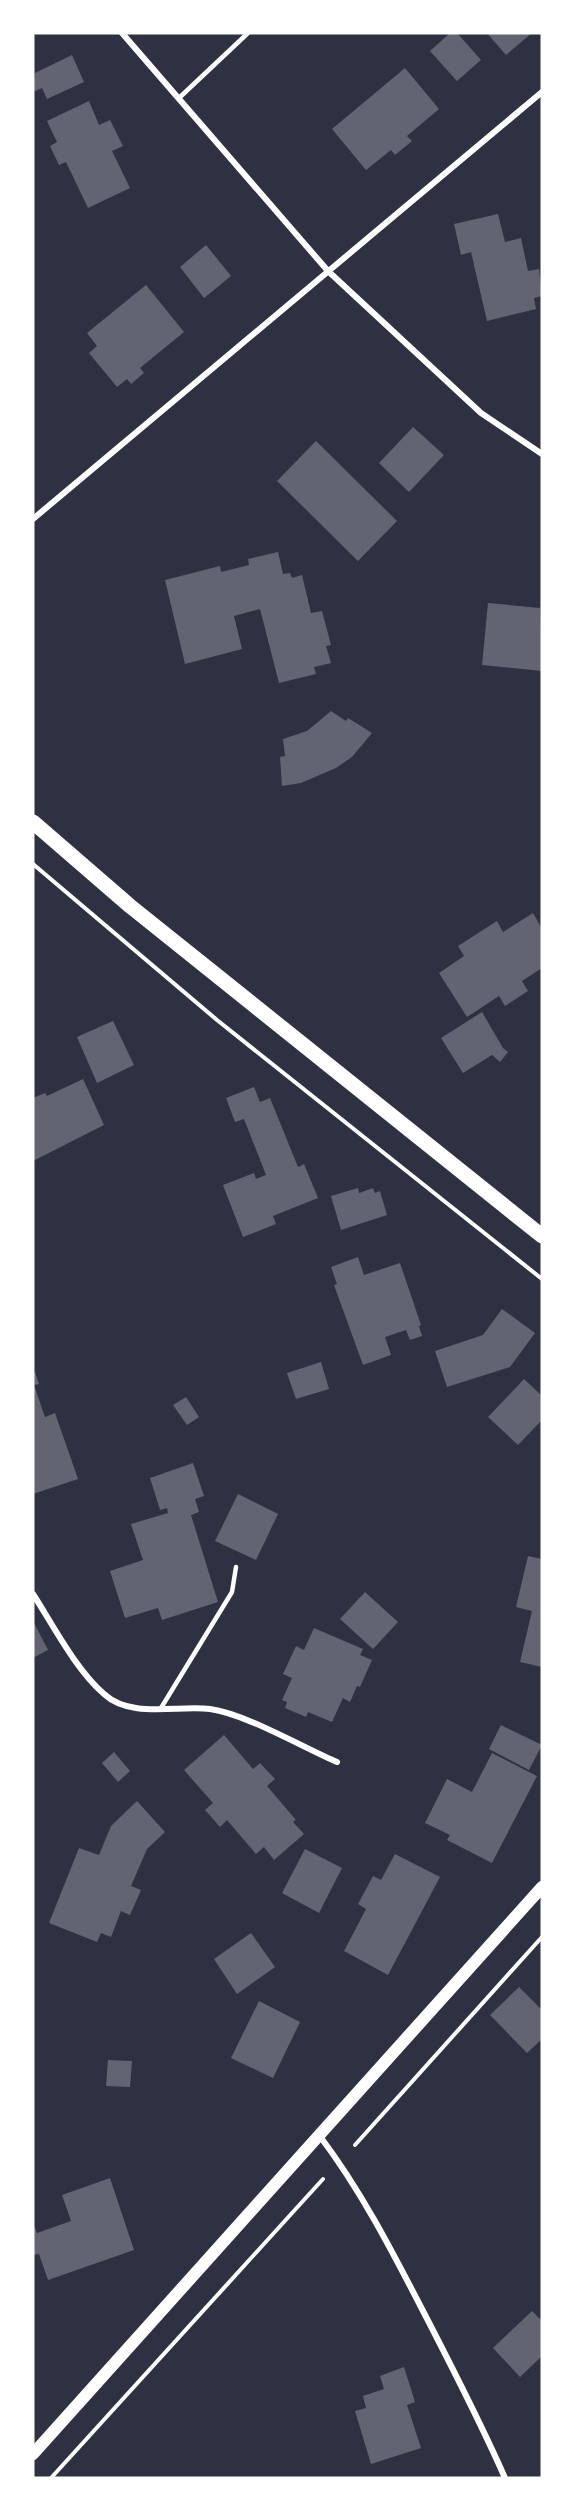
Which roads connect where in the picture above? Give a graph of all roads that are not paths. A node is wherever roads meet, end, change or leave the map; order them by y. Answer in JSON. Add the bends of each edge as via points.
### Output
{"nodes":[{"id":1,"x":122,"y":33,"type":"edge"},
{"id":2,"x":248,"y":33,"type":"edge"},
{"id":3,"x":542,"y":92,"type":"edge"},
{"id":4,"x":179,"y":98,"type":"junction"},
{"id":5,"x":328,"y":271,"type":"junction"},
{"id":6,"x":542,"y":454,"type":"edge"},
{"id":7,"x":33,"y":519,"type":"edge"},
{"id":8,"x":33,"y":822,"type":"edge"},
{"id":9,"x":542,"y":1236,"type":"edge"},
{"id":10,"x":236,"y":1566,"type":"dead end"},
{"id":11,"x":33,"y":1594,"type":"edge"},
{"id":12,"x":161,"y":1708,"type":"junction"},
{"id":13,"x":336,"y":1762,"type":"dead end"},
{"id":14,"x":542,"y":1887,"type":"edge"},
{"id":15,"x":318,"y":2135,"type":"junction"},
{"id":16,"x":33,"y":2454,"type":"edge"},
{"id":17,"x":505,"y":2478,"type":"edge"}],
"edges":[{"from":1,"to":4,"type":"street"},
{"from":2,"to":4,"type":"lane"},
{"from":3,"to":5,"type":"street"},
{"from":4,"to":5,"type":"street"},
{"from":5,"to":6,"type":"street","via":[[481,413]]},
{"from":5,"to":7,"type":"street"},
{"from":8,"to":9,"type":"main road","via":[[130,906]]},
{"from":10,"to":12,"type":"lane","via":[[232,1592]]},
{"from":11,"to":12,"type":"street","via":[[105,1696],[133,1708]]},
{"from":12,"to":13,"type":"street","via":[[212,1709]]},
{"from":14,"to":15,"type":"main road"},
{"from":15,"to":16,"type":"main road"},
{"from":15,"to":17,"type":"street","via":[[380,2227]]}]}
